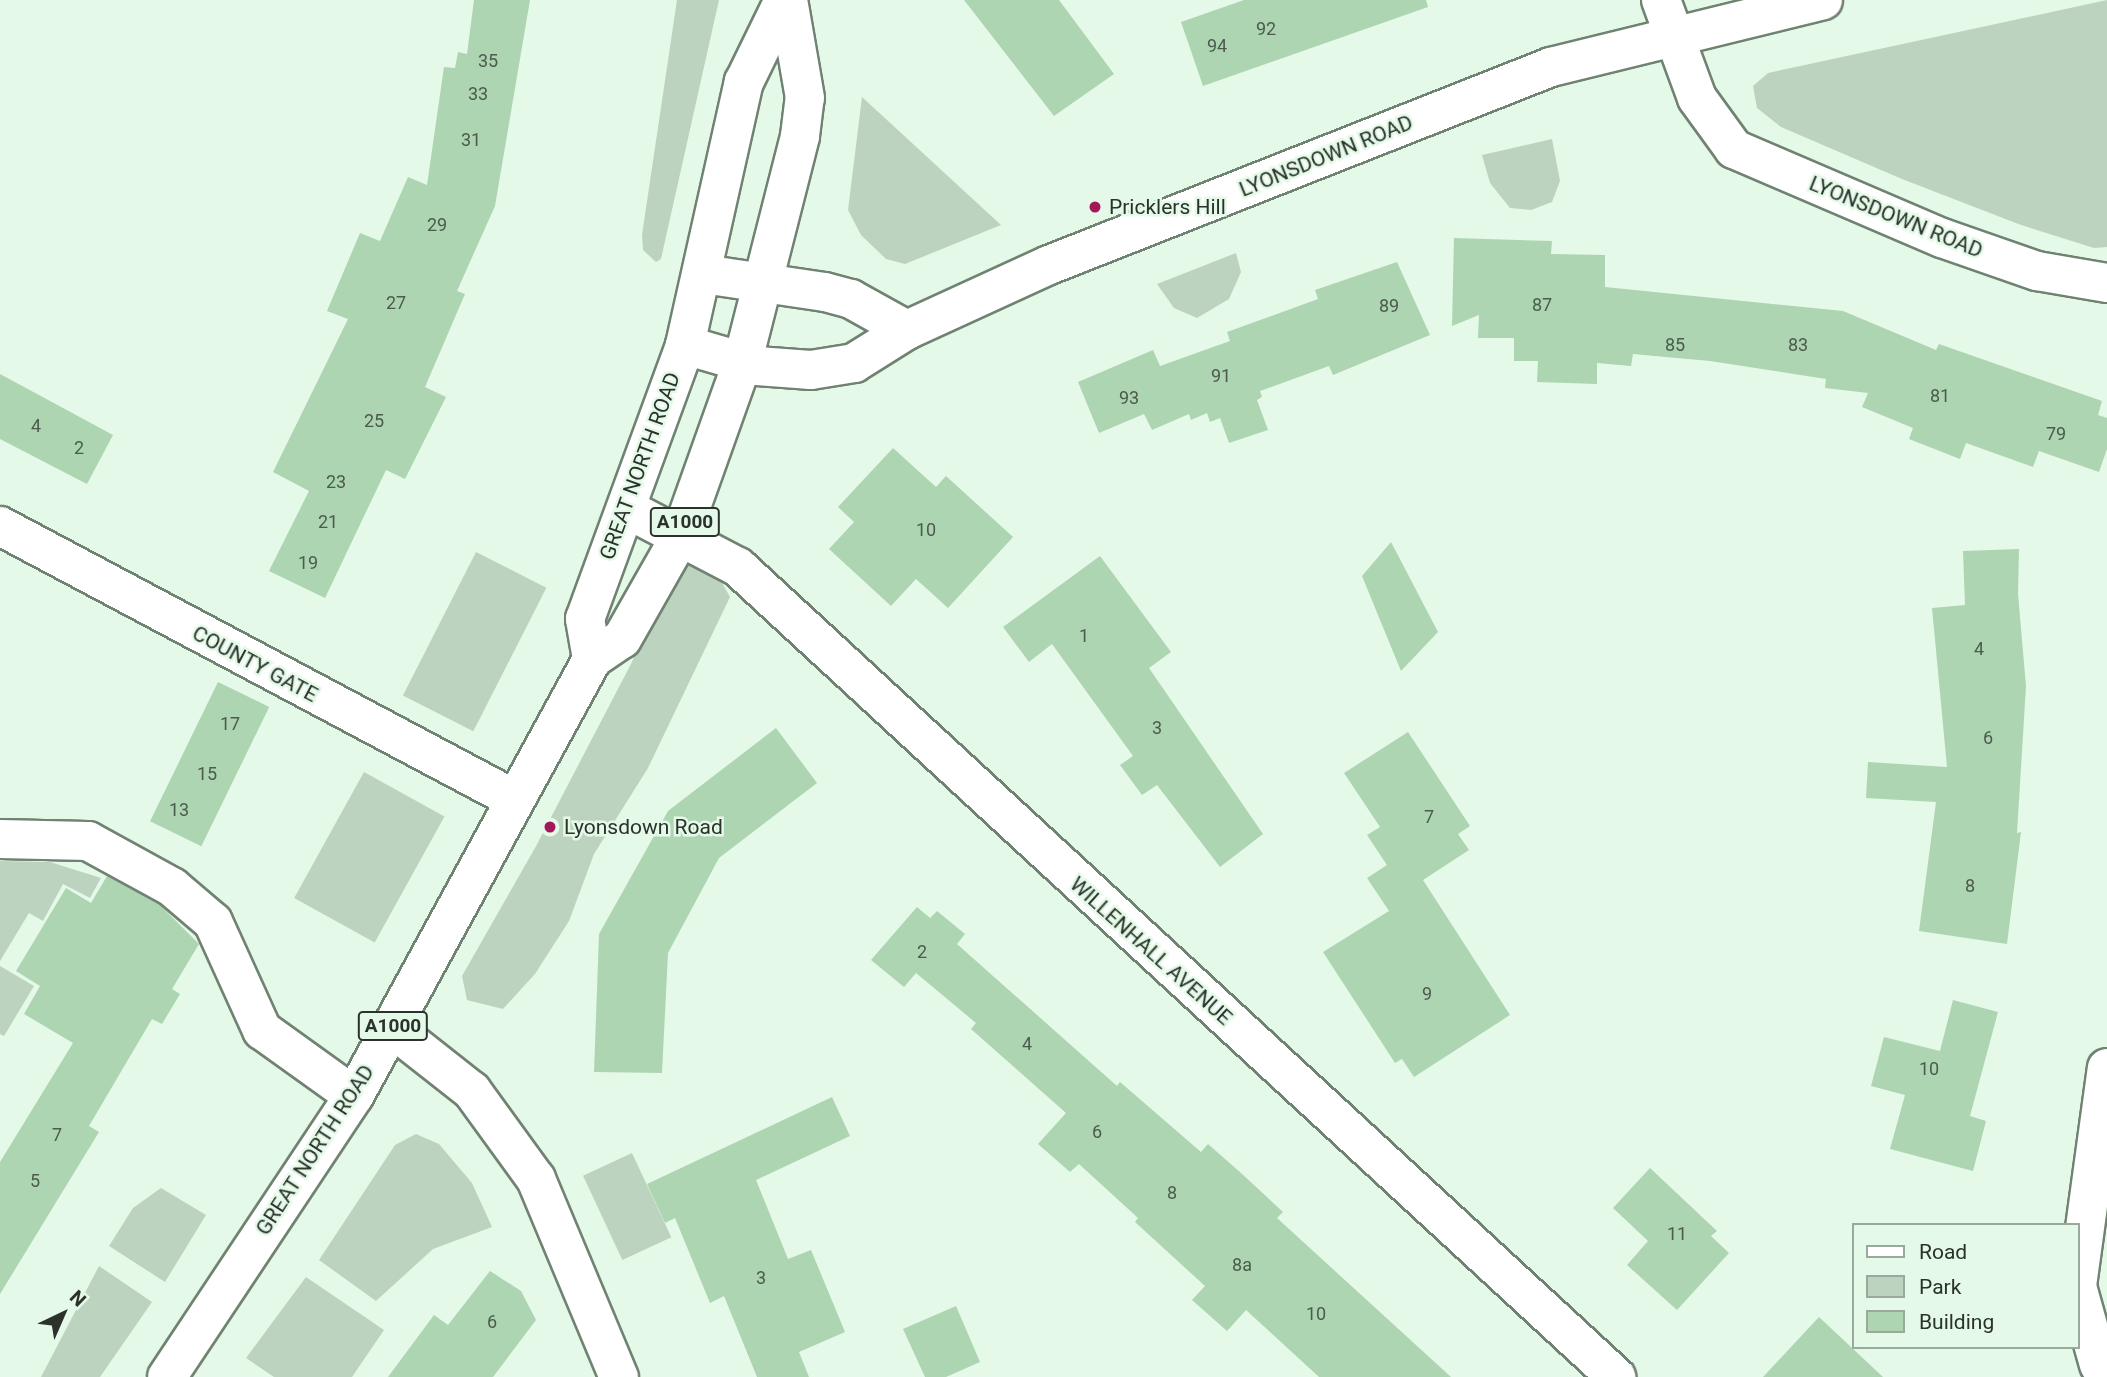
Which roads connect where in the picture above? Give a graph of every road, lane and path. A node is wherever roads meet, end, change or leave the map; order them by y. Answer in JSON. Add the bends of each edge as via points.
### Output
{"nodes":[{"id":1,"x":786,"y":0,"type":"edge"},
{"id":2,"x":1661,"y":0,"type":"edge"},
{"id":3,"x":1823,"y":0,"type":"edge"},
{"id":4,"x":1675,"y":35,"type":"junction"},
{"id":5,"x":703,"y":274,"type":"junction"},
{"id":6,"x":761,"y":283,"type":"junction"},
{"id":7,"x":2107,"y":283,"type":"edge"},
{"id":8,"x":907,"y":330,"type":"junction"},
{"id":9,"x":685,"y":345,"type":"junction"},
{"id":10,"x":742,"y":364,"type":"junction"},
{"id":11,"x":627,"y":509,"type":"junction"},
{"id":12,"x":0,"y":526,"type":"edge"},
{"id":13,"x":681,"y":535,"type":"junction"},
{"id":14,"x":592,"y":659,"type":"junction"},
{"id":15,"x":512,"y":798,"type":"junction"},
{"id":16,"x":0,"y":839,"type":"edge"},
{"id":17,"x":392,"y":1028,"type":"junction"},
{"id":18,"x":2107,"y":1068,"type":"edge"},
{"id":19,"x":354,"y":1096,"type":"junction"},
{"id":20,"x":2079,"y":1271,"type":"edge"},
{"id":21,"x":2079,"y":1295,"type":"edge"},
{"id":22,"x":2096,"y":1368,"type":"edge"},
{"id":23,"x":167,"y":1377,"type":"edge"},
{"id":24,"x":619,"y":1377,"type":"edge"},
{"id":25,"x":1616,"y":1377,"type":"edge"}],
"edges":[{"from":1,"to":5,"type":"main road","number":"A1000","via":[[744,82]]},
{"from":1,"to":6,"type":"main road","number":"A1000","via":[[804,105]]},
{"from":2,"to":4,"type":"main road"},
{"from":3,"to":4,"type":"main road","name":"LYONSDOWN ROAD"},
{"from":4,"to":7,"type":"main road","name":"LYONSDOWN ROAD","via":[[1697,98],[1734,149],[1942,238],[2037,271]]},
{"from":4,"to":8,"type":"main road","name":"LYONSDOWN ROAD","via":[[1551,67],[1048,265]]},
{"from":5,"to":6,"type":"main road"},
{"from":5,"to":9,"type":"main road","name":"GREAT NORTH ROAD","number":"A1000"},
{"from":6,"to":8,"type":"main road","via":[[851,299]]},
{"from":6,"to":10,"type":"main road","name":"GREAT NORTH ROAD","number":"A1000"},
{"from":8,"to":10,"type":"main road","name":"LYONSDOWN ROAD","via":[[854,363],[811,370]]},
{"from":9,"to":10,"type":"main road","name":"LYONSDOWN ROAD"},
{"from":9,"to":11,"type":"main road","name":"GREAT NORTH ROAD","number":"A1000"},
{"from":10,"to":13,"type":"main road","name":"GREAT NORTH ROAD","number":"A1000"},
{"from":11,"to":13,"type":"main road","name":"WILLENHALL AVENUE"},
{"from":11,"to":14,"type":"main road","name":"GREAT NORTH ROAD","number":"A1000","via":[[585,619]]},
{"from":12,"to":15,"type":"main road","name":"COUNTY GATE"},
{"from":13,"to":14,"type":"main road","name":"GREAT NORTH ROAD","number":"A1000","via":[[622,639]]},
{"from":13,"to":25,"type":"main road","name":"WILLENHALL AVENUE","via":[[738,567]]},
{"from":14,"to":15,"type":"main road","name":"GREAT NORTH ROAD","number":"A1000"},
{"from":15,"to":17,"type":"main road","name":"GREAT NORTH ROAD","number":"A1000"},
{"from":16,"to":19,"type":"main road","via":[[88,841],[173,887],[213,922],[262,1030]]},
{"from":17,"to":19,"type":"main road","name":"GREAT NORTH ROAD","number":"A1000"},
{"from":17,"to":24,"type":"main road","via":[[472,1091],[536,1179]]},
{"from":18,"to":20,"type":"main road"},
{"from":19,"to":23,"type":"main road","name":"GREAT NORTH ROAD","number":"A1000"},
{"from":21,"to":22,"type":"main road"}]}
